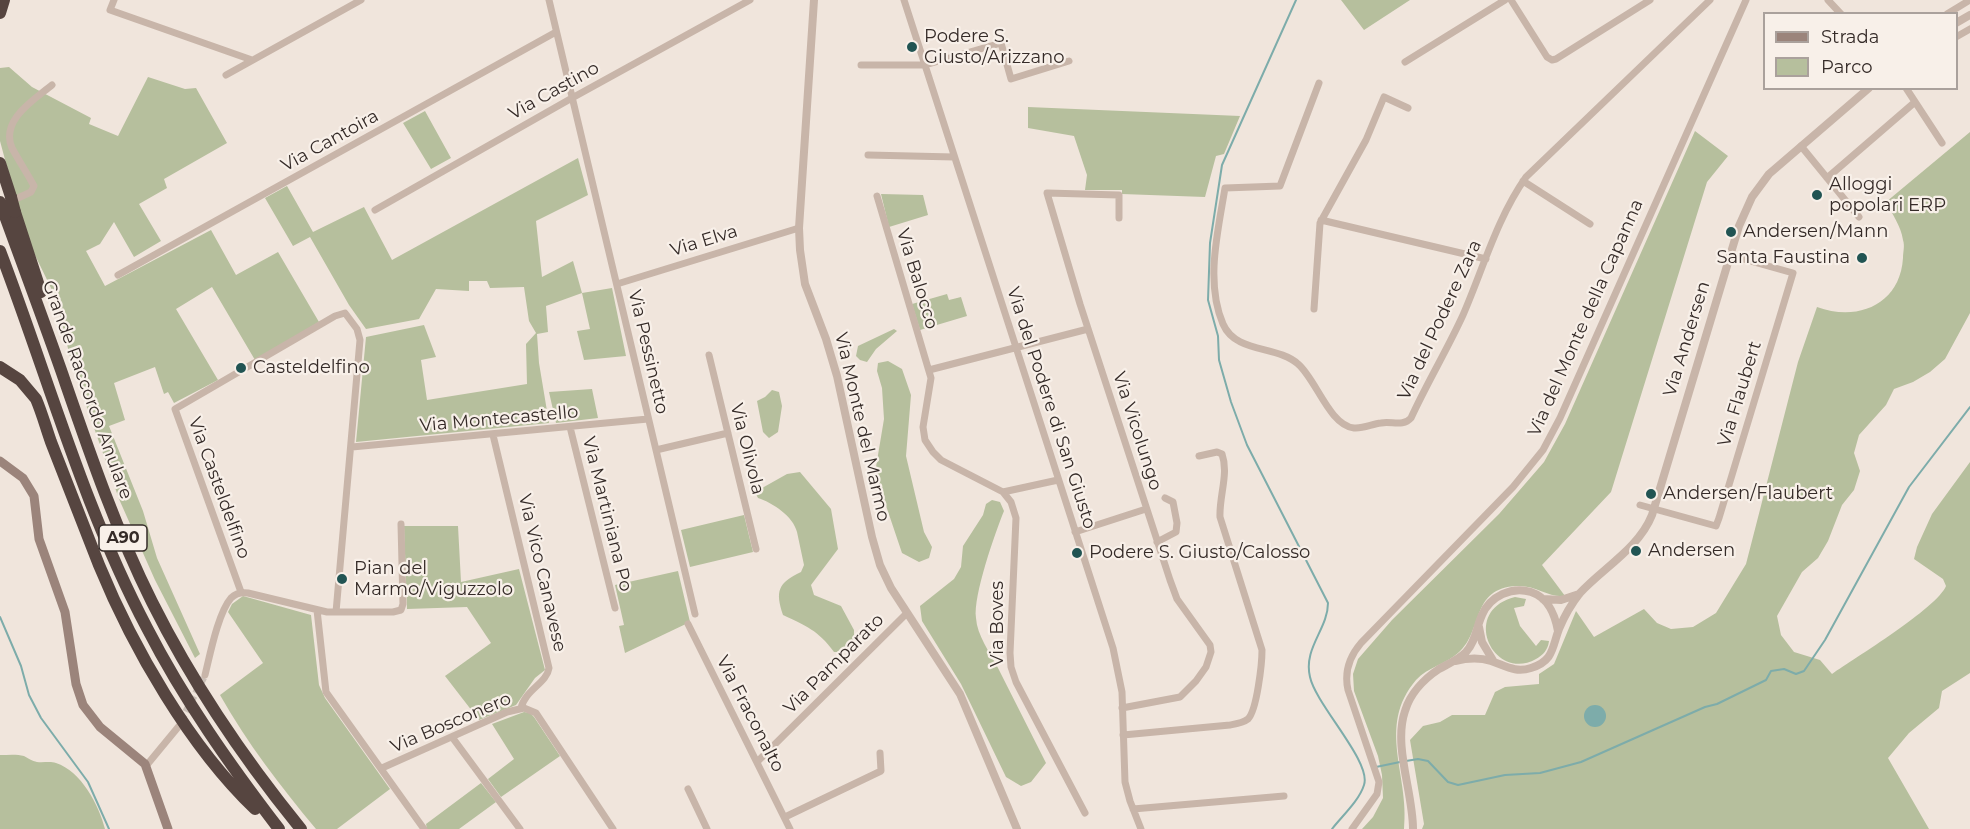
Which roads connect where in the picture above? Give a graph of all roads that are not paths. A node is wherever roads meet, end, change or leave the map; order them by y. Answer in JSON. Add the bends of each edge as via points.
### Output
{"nodes":[{"id":1,"x":4,"y":0,"type":"edge"},
{"id":2,"x":114,"y":0,"type":"edge"},
{"id":3,"x":361,"y":0,"type":"edge"},
{"id":4,"x":549,"y":0,"type":"edge"},
{"id":5,"x":750,"y":0,"type":"edge"},
{"id":6,"x":814,"y":0,"type":"edge"},
{"id":7,"x":904,"y":0,"type":"edge"},
{"id":8,"x":1505,"y":0,"type":"edge"},
{"id":9,"x":1511,"y":0,"type":"edge"},
{"id":10,"x":1650,"y":0,"type":"edge"},
{"id":11,"x":1710,"y":0,"type":"edge"},
{"id":12,"x":1746,"y":0,"type":"edge"},
{"id":13,"x":1828,"y":0,"type":"edge"},
{"id":14,"x":1970,"y":0,"type":"edge"},
{"id":15,"x":1839,"y":12,"type":"edge"},
{"id":16,"x":1950,"y":12,"type":"edge"},
{"id":17,"x":0,"y":13,"type":"edge"},
{"id":18,"x":556,"y":32,"type":"junction"},
{"id":19,"x":252,"y":60,"type":"junction"},
{"id":20,"x":1069,"y":61,"type":"dead end"},
{"id":21,"x":1405,"y":62,"type":"dead end"},
{"id":22,"x":861,"y":64,"type":"dead end"},
{"id":23,"x":925,"y":64,"type":"junction"},
{"id":24,"x":226,"y":75,"type":"dead end"},
{"id":25,"x":1319,"y":83,"type":"dead end"},
{"id":26,"x":52,"y":85,"type":"dead end"},
{"id":27,"x":1867,"y":90,"type":"edge"},
{"id":28,"x":1907,"y":90,"type":"edge"},
{"id":29,"x":572,"y":98,"type":"junction"},
{"id":30,"x":1915,"y":102,"type":"junction"},
{"id":31,"x":1408,"y":108,"type":"dead end"},
{"id":32,"x":1942,"y":143,"type":"dead end"},
{"id":33,"x":1801,"y":146,"type":"junction"},
{"id":34,"x":868,"y":155,"type":"dead end"},
{"id":35,"x":954,"y":157,"type":"junction"},
{"id":36,"x":0,"y":163,"type":"edge"},
{"id":37,"x":1827,"y":178,"type":"junction"},
{"id":38,"x":1523,"y":181,"type":"junction"},
{"id":39,"x":877,"y":196,"type":"dead end"},
{"id":40,"x":10,"y":199,"type":"edge"},
{"id":41,"x":375,"y":210,"type":"dead end"},
{"id":42,"x":1859,"y":217,"type":"dead end"},
{"id":43,"x":1119,"y":218,"type":"dead end"},
{"id":44,"x":1322,"y":220,"type":"junction"},
{"id":45,"x":1590,"y":224,"type":"dead end"},
{"id":46,"x":799,"y":228,"type":"junction"},
{"id":47,"x":0,"y":251,"type":"edge"},
{"id":48,"x":1729,"y":255,"type":"junction"},
{"id":49,"x":1486,"y":259,"type":"junction"},
{"id":50,"x":118,"y":275,"type":"dead end"},
{"id":51,"x":617,"y":284,"type":"junction"},
{"id":52,"x":1314,"y":309,"type":"dead end"},
{"id":53,"x":1088,"y":328,"type":"junction"},
{"id":54,"x":1015,"y":346,"type":"junction"},
{"id":55,"x":709,"y":356,"type":"dead end"},
{"id":56,"x":0,"y":367,"type":"edge"},
{"id":57,"x":929,"y":370,"type":"junction"},
{"id":58,"x":648,"y":419,"type":"junction"},
{"id":59,"x":570,"y":428,"type":"junction"},
{"id":60,"x":728,"y":433,"type":"junction"},
{"id":61,"x":494,"y":435,"type":"junction"},
{"id":62,"x":352,"y":447,"type":"junction"},
{"id":63,"x":656,"y":450,"type":"junction"},
{"id":64,"x":1200,"y":456,"type":"dead end"},
{"id":65,"x":0,"y":461,"type":"edge"},
{"id":66,"x":1058,"y":480,"type":"junction"},
{"id":67,"x":1002,"y":492,"type":"junction"},
{"id":68,"x":1165,"y":498,"type":"dead end"},
{"id":69,"x":1640,"y":505,"type":"dead end"},
{"id":70,"x":1654,"y":508,"type":"junction"},
{"id":71,"x":1146,"y":509,"type":"junction"},
{"id":72,"x":401,"y":524,"type":"dead end"},
{"id":73,"x":1075,"y":532,"type":"junction"},
{"id":74,"x":1157,"y":542,"type":"junction"},
{"id":75,"x":756,"y":549,"type":"dead end"},
{"id":76,"x":241,"y":592,"type":"junction"},
{"id":77,"x":1580,"y":593,"type":"junction"},
{"id":78,"x":1544,"y":599,"type":"junction"},
{"id":79,"x":615,"y":608,"type":"dead end"},
{"id":80,"x":317,"y":610,"type":"junction"},
{"id":81,"x":336,"y":612,"type":"junction"},
{"id":82,"x":907,"y":613,"type":"junction"},
{"id":83,"x":695,"y":614,"type":"dead end"},
{"id":84,"x":688,"y":624,"type":"dead end"},
{"id":85,"x":1479,"y":626,"type":"junction"},
{"id":86,"x":1558,"y":632,"type":"junction"},
{"id":87,"x":1455,"y":661,"type":"junction"},
{"id":88,"x":1494,"y":662,"type":"junction"},
{"id":89,"x":206,"y":675,"type":"tunnel mouth"},
{"id":90,"x":521,"y":708,"type":"junction"},
{"id":91,"x":1122,"y":708,"type":"junction"},
{"id":92,"x":179,"y":726,"type":"tunnel mouth"},
{"id":93,"x":1123,"y":735,"type":"junction"},
{"id":94,"x":452,"y":737,"type":"junction"},
{"id":95,"x":880,"y":753,"type":"dead end"},
{"id":96,"x":758,"y":761,"type":"junction"},
{"id":97,"x":146,"y":766,"type":"junction"},
{"id":98,"x":382,"y":768,"type":"junction"},
{"id":99,"x":688,"y":789,"type":"dead end"},
{"id":100,"x":1284,"y":796,"type":"dead end"},
{"id":101,"x":1132,"y":809,"type":"junction"},
{"id":102,"x":1085,"y":813,"type":"dead end"},
{"id":103,"x":784,"y":817,"type":"junction"},
{"id":104,"x":168,"y":829,"type":"edge"},
{"id":105,"x":278,"y":829,"type":"edge"},
{"id":106,"x":301,"y":829,"type":"edge"},
{"id":107,"x":424,"y":829,"type":"edge"},
{"id":108,"x":520,"y":829,"type":"edge"},
{"id":109,"x":613,"y":829,"type":"edge"},
{"id":110,"x":707,"y":829,"type":"edge"},
{"id":111,"x":790,"y":829,"type":"edge"},
{"id":112,"x":1017,"y":829,"type":"edge"},
{"id":113,"x":1141,"y":829,"type":"edge"},
{"id":114,"x":1352,"y":829,"type":"edge"},
{"id":115,"x":1413,"y":829,"type":"edge"}],
"edges":[{"from":1,"to":17,"type":"highway"},
{"from":2,"to":19,"type":"street","via":[[110,10]]},
{"from":3,"to":19,"type":"street"},
{"from":4,"to":18,"type":"street","name":"Via Pessinetto"},
{"from":5,"to":29,"type":"street","name":"Via Castino"},
{"from":6,"to":46,"type":"street","name":"Via Monte del Marmo"},
{"from":7,"to":23,"type":"street","name":"Via del Podere di San Giusto"},
{"from":8,"to":21,"type":"street"},
{"from":9,"to":10,"type":"street","via":[[1552,60]]},
{"from":11,"to":38,"type":"street","name":"Via del Podere Zara","via":[[1540,160]]},
{"from":12,"to":114,"type":"street","name":"Via del Monte della Capanna","via":[[1543,450],[1514,487],[1360,643],[1350,658],[1348,690],[1379,782],[1377,794]]},
{"from":13,"to":15,"type":"street"},
{"from":14,"to":16,"type":"street"},
{"from":18,"to":29,"type":"street","name":"Via Pessinetto"},
{"from":18,"to":50,"type":"street","name":"Via Cantoira"},
{"from":19,"to":24,"type":"street"},
{"from":20,"to":23,"type":"street","via":[[1013,79],[1001,43]]},
{"from":22,"to":23,"type":"street"},
{"from":23,"to":35,"type":"street","name":"Via del Podere di San Giusto"},
{"from":25,"to":49,"type":"street","name":"Via del Podere Zara","via":[[1280,186],[1225,188],[1215,288],[1224,325],[1232,338],[1299,364],[1346,425],[1356,428],[1407,422],[1441,361]]},
{"from":26,"to":40,"type":"street","via":[[20,112],[10,128],[12,147],[34,186],[31,192]]},
{"from":27,"to":33,"type":"street","name":"Via Andersen"},
{"from":28,"to":30,"type":"street"},
{"from":29,"to":41,"type":"street","name":"Via Castino"},
{"from":29,"to":51,"type":"street","name":"Via Pessinetto"},
{"from":30,"to":32,"type":"street"},
{"from":30,"to":37,"type":"street"},
{"from":31,"to":44,"type":"street","via":[[1384,97],[1366,140]]},
{"from":33,"to":37,"type":"street"},
{"from":33,"to":48,"type":"street","name":"Via Andersen","via":[[1756,190],[1741,218]]},
{"from":34,"to":35,"type":"street"},
{"from":35,"to":54,"type":"street","name":"Via del Podere di San Giusto"},
{"from":36,"to":40,"type":"highway","name":"Grande Raccordo Anulare"},
{"from":37,"to":42,"type":"street"},
{"from":38,"to":45,"type":"street"},
{"from":38,"to":49,"type":"street","name":"Via del Podere Zara","via":[[1510,201]]},
{"from":39,"to":57,"type":"street","name":"Via Balocco"},
{"from":40,"to":106,"type":"highway","name":"Grande Raccordo Anulare","number":"A90","bridge":true,"via":[[10,214],[60,369],[115,519],[163,623],[221,721]]},
{"from":43,"to":53,"type":"street","name":"Via Vicolungo","via":[[1119,195],[1047,193]]},
{"from":44,"to":49,"type":"street"},
{"from":44,"to":52,"type":"street"},
{"from":46,"to":51,"type":"street","name":"Via Elva"},
{"from":46,"to":82,"type":"street","name":"Via Monte del Marmo","via":[[805,284],[837,376],[874,546],[887,581]]},
{"from":47,"to":105,"type":"highway","name":"Grande Raccordo Anulare","number":"A90","via":[[92,506],[130,595],[188,701]]},
{"from":48,"to":70,"type":"street","name":"Via Andersen"},
{"from":48,"to":70,"type":"street","name":"Via Flaubert","via":[[1793,273],[1716,526]]},
{"from":51,"to":58,"type":"street","name":"Via Pessinetto"},
{"from":53,"to":54,"type":"street"},
{"from":53,"to":71,"type":"street","name":"Via Vicolungo"},
{"from":54,"to":57,"type":"street"},
{"from":54,"to":66,"type":"street","name":"Via del Podere di San Giusto"},
{"from":55,"to":60,"type":"street","name":"Via Olivola"},
{"from":56,"to":105,"type":"highway","via":[[20,380],[36,399],[100,567],[150,669],[207,753],[247,801]]},
{"from":57,"to":67,"type":"street","name":"Via Balocco","via":[[932,381],[922,427],[927,444],[940,460]]},
{"from":58,"to":59,"type":"street","name":"Via Montecastello"},
{"from":58,"to":63,"type":"street","name":"Via Pessinetto"},
{"from":59,"to":61,"type":"street","name":"Via Montecastello"},
{"from":59,"to":79,"type":"street","name":"Via Martiniana Po"},
{"from":60,"to":63,"type":"street"},
{"from":60,"to":75,"type":"street","name":"Via Olivola"},
{"from":61,"to":62,"type":"street","name":"Via Montecastello"},
{"from":61,"to":90,"type":"street","name":"Via Vico Canavese","via":[[549,668],[525,696]]},
{"from":62,"to":76,"type":"street","name":"Via Casteldelfino","via":[[360,340],[347,314],[335,316],[175,409]]},
{"from":62,"to":81,"type":"street"},
{"from":63,"to":83,"type":"street","name":"Via Pessinetto"},
{"from":64,"to":93,"type":"street","via":[[1218,452],[1225,463],[1220,518],[1262,650],[1252,712],[1245,721],[1230,725]]},
{"from":65,"to":97,"type":"main road","via":[[23,478],[34,496],[37,531],[65,612],[82,705],[100,727]]},
{"from":66,"to":67,"type":"street"},
{"from":66,"to":73,"type":"street","name":"Via del Podere di San Giusto"},
{"from":67,"to":102,"type":"street","name":"Via Boves","via":[[1011,502],[1016,518],[1011,667]]},
{"from":68,"to":74,"type":"street","via":[[1173,502],[1176,532]]},
{"from":69,"to":70,"type":"street"},
{"from":70,"to":77,"type":"street","name":"Via Andersen","via":[[1639,536]]},
{"from":71,"to":73,"type":"street"},
{"from":71,"to":74,"type":"street","name":"Via Vicolungo"},
{"from":72,"to":81,"type":"street","via":[[402,608]]},
{"from":73,"to":91,"type":"street","name":"Via del Podere di San Giusto","via":[[1113,648]]},
{"from":74,"to":91,"type":"street","name":"Via Vicolungo","via":[[1178,599],[1211,652],[1200,676],[1180,697]]},
{"from":76,"to":80,"type":"street"},
{"from":76,"to":89,"type":"street","via":[[228,604]]},
{"from":77,"to":78,"type":"street","name":"Via Andersen","via":[[1561,600]]},
{"from":77,"to":86,"type":"street","name":"Via Andersen"},
{"from":78,"to":85,"type":"street","name":"Via Andersen","via":[[1524,591],[1502,594],[1486,607]]},
{"from":78,"to":86,"type":"street"},
{"from":80,"to":81,"type":"street"},
{"from":80,"to":98,"type":"street","via":[[326,692]]},
{"from":82,"to":96,"type":"street","name":"Via Pamparato"},
{"from":82,"to":112,"type":"street","name":"Via Monte del Marmo","via":[[963,702]]},
{"from":84,"to":96,"type":"street","name":"Via Fraconalto"},
{"from":85,"to":87,"type":"street","name":"Via Andersen","via":[[1470,646]]},
{"from":85,"to":88,"type":"street","via":[[1484,647]]},
{"from":86,"to":88,"type":"street","name":"Via Andersen","via":[[1554,649],[1538,665],[1517,670]]},
{"from":87,"to":88,"type":"street","name":"Via Andersen","via":[[1476,658]]},
{"from":87,"to":115,"type":"street","name":"Via Andersen","via":[[1426,680],[1408,702],[1402,726]]},
{"from":90,"to":94,"type":"street","name":"Via Bosconero"},
{"from":90,"to":109,"type":"street","name":"Via Bosconero","via":[[538,715]]},
{"from":91,"to":93,"type":"street","name":"Via del Podere di San Giusto"},
{"from":92,"to":97,"type":"street"},
{"from":93,"to":101,"type":"street","name":"Via del Podere di San Giusto","via":[[1125,782]]},
{"from":94,"to":98,"type":"street","name":"Via Bosconero"},
{"from":94,"to":108,"type":"street"},
{"from":95,"to":103,"type":"street","via":[[881,771]]},
{"from":96,"to":103,"type":"street","name":"Via Fraconalto"},
{"from":97,"to":104,"type":"main road"},
{"from":98,"to":107,"type":"street"},
{"from":99,"to":110,"type":"street"},
{"from":100,"to":101,"type":"street"},
{"from":101,"to":113,"type":"street","name":"Via del Podere di San Giusto"},
{"from":103,"to":111,"type":"street","name":"Via Fraconalto"}]}
